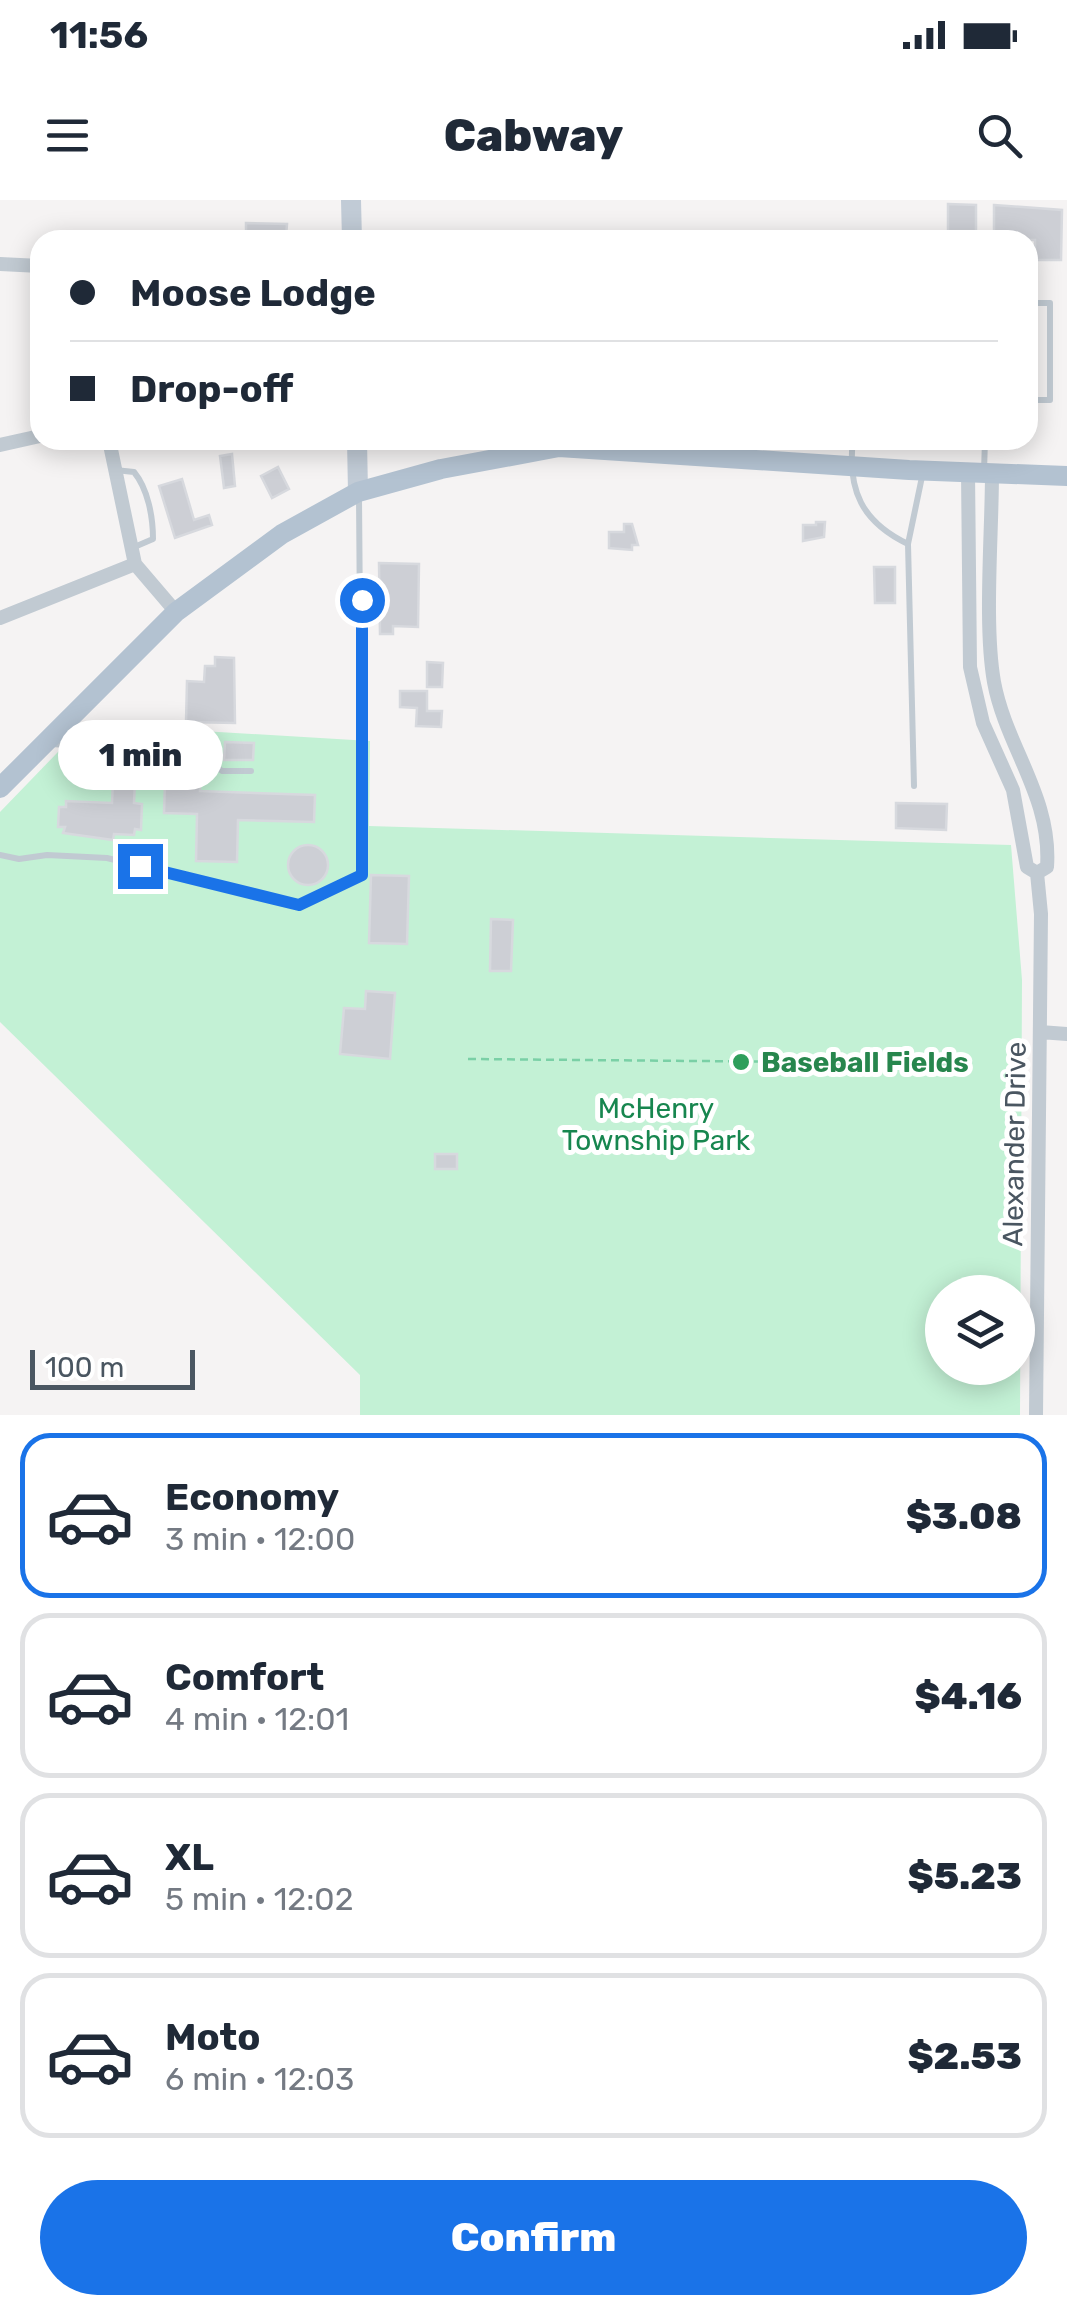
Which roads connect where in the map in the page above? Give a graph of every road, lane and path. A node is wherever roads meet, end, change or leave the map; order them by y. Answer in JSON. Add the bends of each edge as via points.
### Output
{"nodes":[{"id":1,"x":351,"y":200,"type":"edge"},
{"id":2,"x":352,"y":230,"type":"edge"},
{"id":3,"x":0,"y":264,"type":"edge"},
{"id":4,"x":30,"y":266,"type":"edge"},
{"id":5,"x":1038,"y":303,"type":"edge"},
{"id":6,"x":1038,"y":400,"type":"edge"},
{"id":7,"x":30,"y":438,"type":"edge"},
{"id":8,"x":0,"y":445,"type":"edge"},
{"id":9,"x":111,"y":450,"type":"edge"},
{"id":10,"x":357,"y":450,"type":"edge"},
{"id":11,"x":516,"y":450,"type":"edge"},
{"id":12,"x":675,"y":450,"type":"edge"},
{"id":13,"x":852,"y":450,"type":"edge"},
{"id":14,"x":984,"y":450,"type":"edge"},
{"id":15,"x":850,"y":466,"type":"junction"},
{"id":16,"x":114,"y":470,"type":"junction"},
{"id":17,"x":923,"y":471,"type":"junction"},
{"id":18,"x":981,"y":473,"type":"junction"},
{"id":19,"x":1067,"y":476,"type":"edge"},
{"id":20,"x":358,"y":492,"type":"junction"},
{"id":21,"x":908,"y":544,"type":"junction"},
{"id":22,"x":131,"y":548,"type":"junction"},
{"id":23,"x":136,"y":564,"type":"junction"},
{"id":24,"x":176,"y":612,"type":"junction"},
{"id":25,"x":0,"y":618,"type":"edge"},
{"id":26,"x":969,"y":636,"type":"junction"},
{"id":27,"x":992,"y":636,"type":"junction"},
{"id":28,"x":44,"y":743,"type":"junction"},
{"id":29,"x":251,"y":771,"type":"dead end"},
{"id":30,"x":914,"y":786,"type":"dead end"},
{"id":31,"x":0,"y":788,"type":"edge"},
{"id":32,"x":0,"y":855,"type":"edge"},
{"id":33,"x":1037,"y":873,"type":"junction"},
{"id":34,"x":1040,"y":1032,"type":"junction"},
{"id":35,"x":1067,"y":1034,"type":"edge"},
{"id":36,"x":468,"y":1059,"type":"dead end"},
{"id":37,"x":924,"y":1063,"type":"dead end"},
{"id":38,"x":1036,"y":1415,"type":"edge"}],
"edges":[{"from":1,"to":2,"type":"street"},
{"from":3,"to":4,"type":"street"},
{"from":5,"to":6,"type":"lane","via":[[1050,303],[1050,400]]},
{"from":7,"to":8,"type":"street"},
{"from":9,"to":16,"type":"street"},
{"from":10,"to":20,"type":"street"},
{"from":11,"to":20,"type":"main road"},
{"from":12,"to":15,"type":"main road"},
{"from":13,"to":15,"type":"lane"},
{"from":14,"to":18,"type":"lane"},
{"from":15,"to":17,"type":"main road"},
{"from":15,"to":21,"type":"lane","via":[[859,507],[882,531]]},
{"from":16,"to":22,"type":"street"},
{"from":16,"to":22,"type":"lane","via":[[134,472],[142,482],[153,528],[153,539]]},
{"from":17,"to":18,"type":"main road"},
{"from":17,"to":21,"type":"lane"},
{"from":18,"to":19,"type":"main road"},
{"from":18,"to":26,"type":"street","name":"Alexander Drive"},
{"from":18,"to":27,"type":"street","name":"Alexander Drive"},
{"from":20,"to":24,"type":"main road","via":[[282,534]]},
{"from":20,"to":32,"type":"lane","via":[[362,875],[299,905],[106,858]]},
{"from":21,"to":30,"type":"lane"},
{"from":22,"to":23,"type":"street"},
{"from":23,"to":24,"type":"street"},
{"from":23,"to":25,"type":"street"},
{"from":24,"to":28,"type":"main road"},
{"from":26,"to":27,"type":"lane"},
{"from":26,"to":33,"type":"street","name":"Alexander Drive","via":[[977,702],[1013,790],[1027,867]]},
{"from":27,"to":33,"type":"street","name":"Alexander Drive","via":[[997,695],[1035,784],[1046,830],[1046,867]]},
{"from":28,"to":29,"type":"lane","via":[[199,753],[222,771]]},
{"from":28,"to":31,"type":"main road"},
{"from":33,"to":34,"type":"street","name":"Alexander Drive"},
{"from":34,"to":35,"type":"street"},
{"from":34,"to":38,"type":"street","name":"Alexander Drive"},
{"from":36,"to":37,"type":"path"}]}
